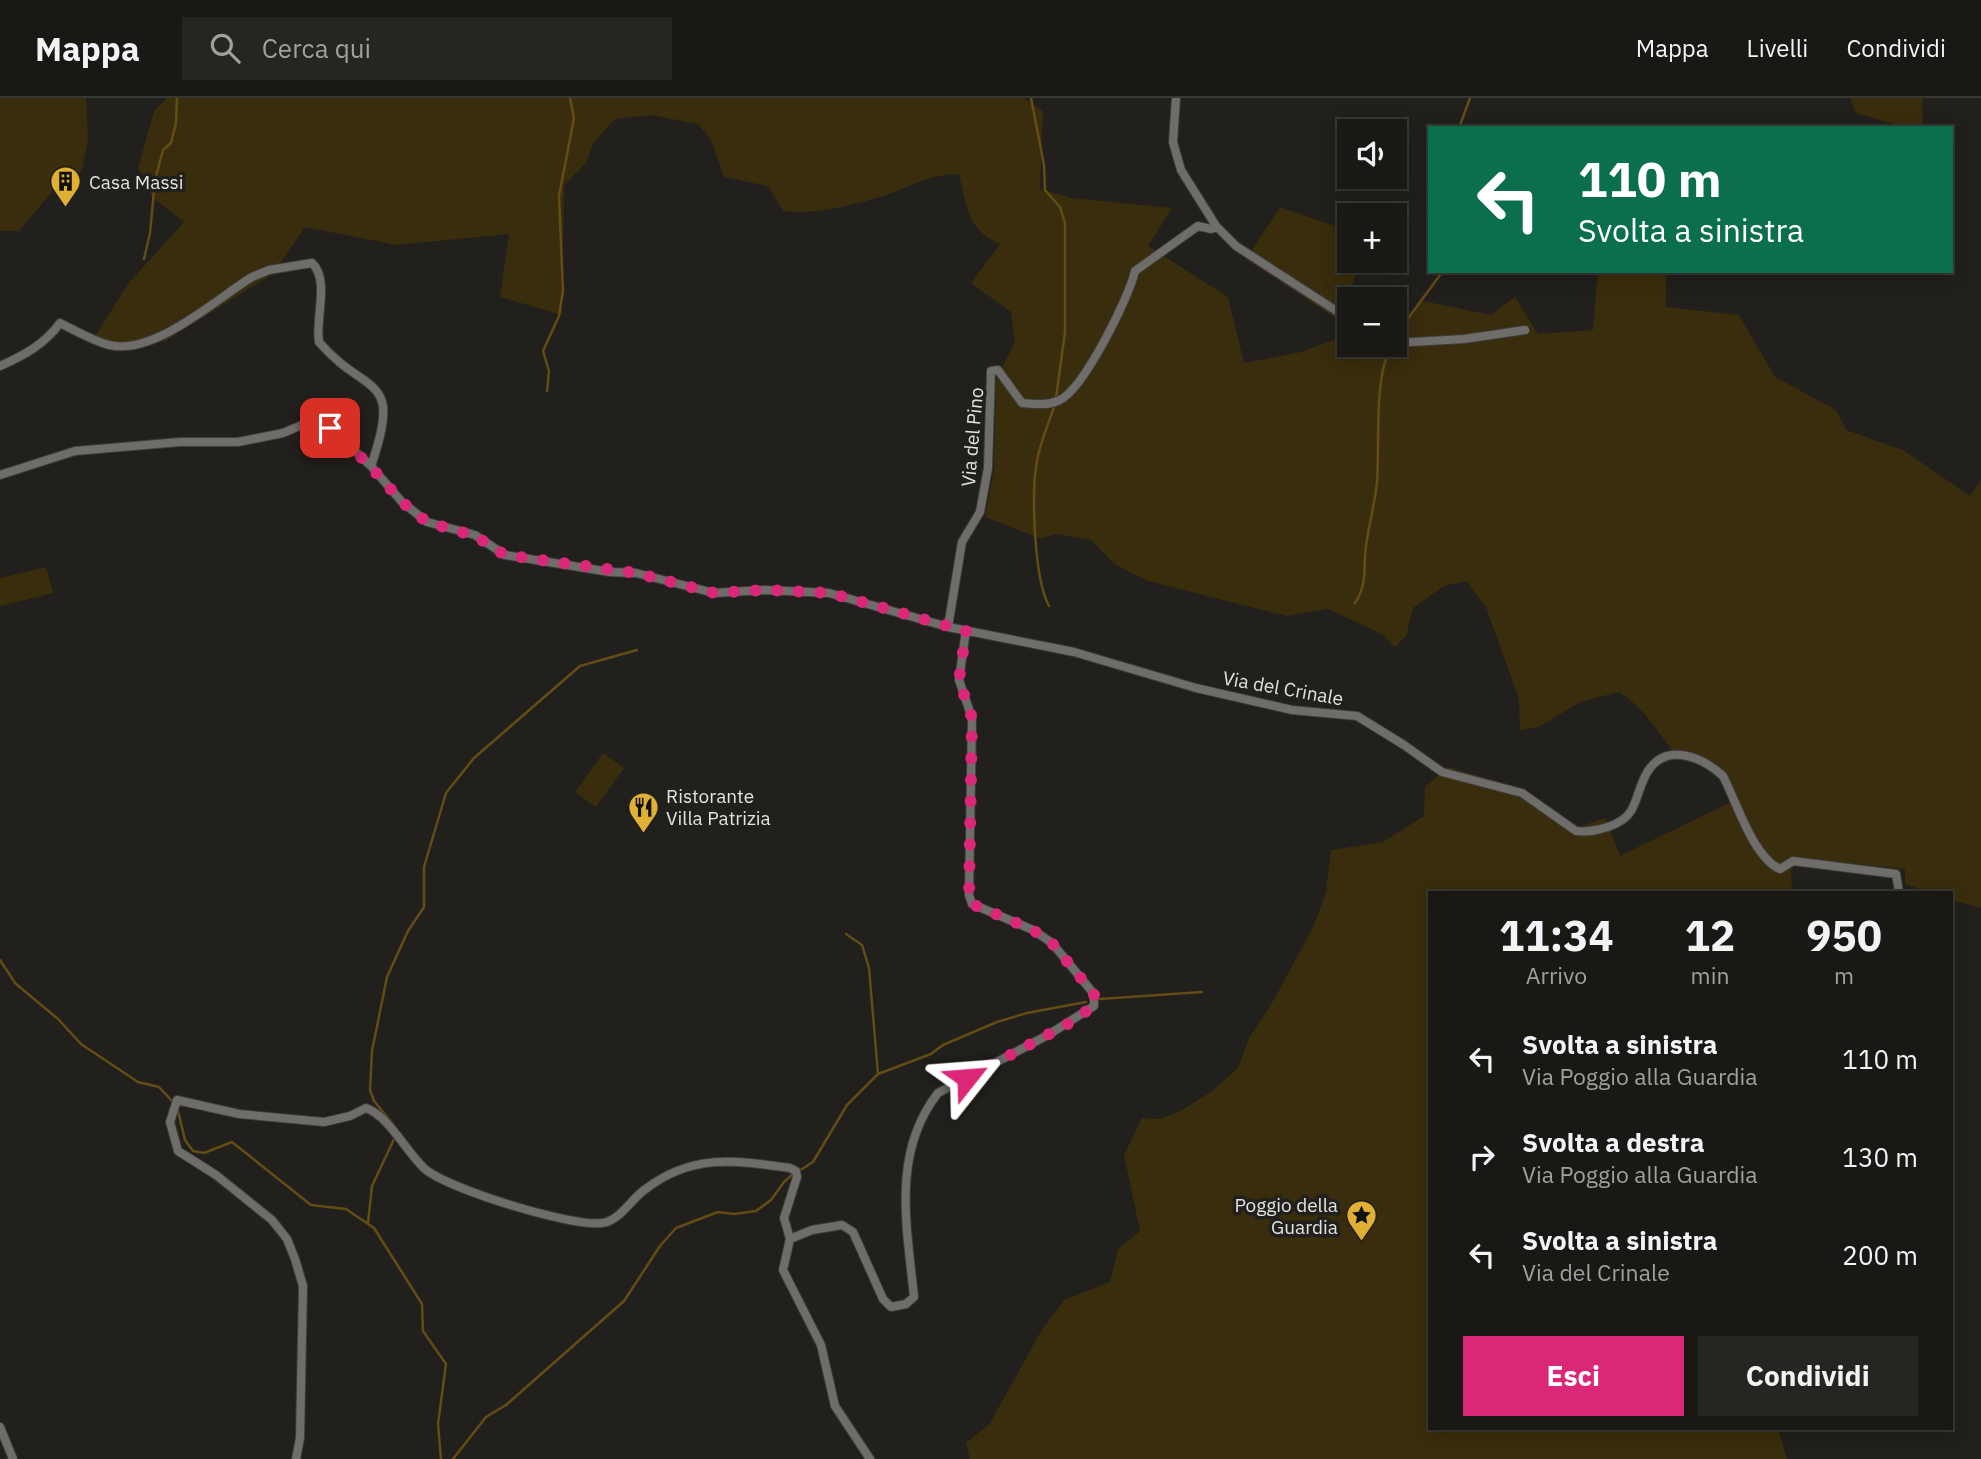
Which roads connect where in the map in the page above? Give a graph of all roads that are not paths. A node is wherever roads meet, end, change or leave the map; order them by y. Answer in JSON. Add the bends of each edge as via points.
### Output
{"nodes":[{"id":1,"x":1175,"y":98,"type":"edge"},
{"id":2,"x":1216,"y":226,"type":"junction"},
{"id":3,"x":1337,"y":311,"type":"edge"},
{"id":4,"x":1525,"y":330,"type":"dead end"},
{"id":5,"x":1407,"y":342,"type":"edge"},
{"id":6,"x":0,"y":366,"type":"edge"},
{"id":7,"x":371,"y":467,"type":"junction"},
{"id":8,"x":0,"y":475,"type":"edge"},
{"id":9,"x":947,"y":627,"type":"junction"},
{"id":10,"x":966,"y":631,"type":"junction"},
{"id":11,"x":1899,"y":891,"type":"edge"},
{"id":12,"x":790,"y":1239,"type":"junction"},
{"id":13,"x":0,"y":1427,"type":"edge"},
{"id":14,"x":13,"y":1459,"type":"edge"},
{"id":15,"x":296,"y":1459,"type":"edge"},
{"id":16,"x":870,"y":1459,"type":"edge"}],
"edges":[{"from":1,"to":2,"type":"street","via":[[1173,142],[1181,170]]},
{"from":2,"to":3,"type":"street","via":[[1236,246]]},
{"from":2,"to":9,"type":"street","name":"Via del Pino","via":[[1198,226],[1135,271],[1129,295],[1114,316],[1103,348],[1063,399],[1047,405],[1022,403],[998,370],[991,371],[988,468],[980,512],[962,542]]},
{"from":4,"to":5,"type":"street"},
{"from":6,"to":7,"type":"street","via":[[46,339],[60,323],[110,345],[127,347],[153,340],[252,277],[312,263],[320,279],[319,342],[373,384],[383,405],[381,440]]},
{"from":7,"to":8,"type":"street","name":"Via del Crinale","via":[[330,428],[309,422],[283,433],[238,442],[75,451]]},
{"from":7,"to":9,"type":"street","name":"Via del Crinale","via":[[427,522],[475,536],[505,555],[636,573],[714,593],[830,593]]},
{"from":9,"to":10,"type":"street","name":"Via del Crinale"},
{"from":10,"to":11,"type":"street","name":"Via del Crinale","via":[[1074,652],[1292,710],[1357,716],[1442,772],[1522,793],[1576,831],[1619,822],[1630,812],[1650,769],[1671,753],[1680,753],[1723,776],[1770,864],[1780,869],[1793,861],[1896,874]]},
{"from":10,"to":12,"type":"street","via":[[959,680],[972,718],[972,904],[1052,943],[1094,994],[1094,1006],[938,1093],[926,1109],[904,1173],[914,1297],[906,1304],[891,1307],[883,1299],[853,1232],[842,1225]]},
{"from":12,"to":15,"type":"street","via":[[784,1218],[797,1177],[790,1168],[730,1159],[678,1169],[600,1224],[509,1204],[431,1174],[366,1108],[324,1122],[239,1114],[177,1100],[170,1122],[178,1151],[272,1220],[295,1259],[303,1286]]},
{"from":12,"to":16,"type":"street","via":[[783,1270],[821,1345],[835,1406]]},
{"from":13,"to":14,"type":"street"}]}
